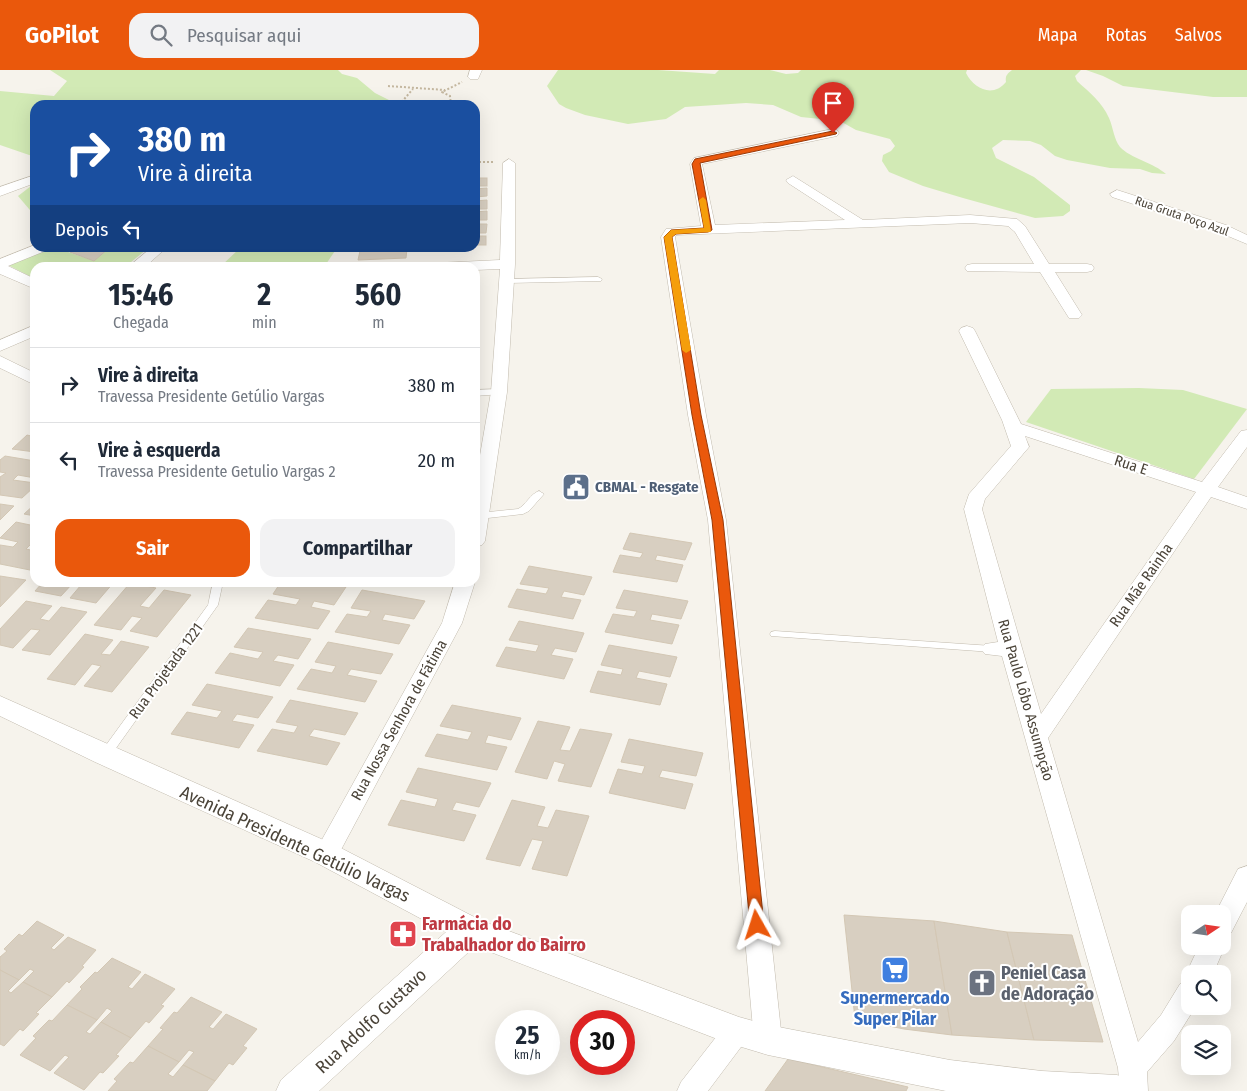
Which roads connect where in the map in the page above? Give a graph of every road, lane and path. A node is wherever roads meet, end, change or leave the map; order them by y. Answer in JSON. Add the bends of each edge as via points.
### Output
{"nodes":[{"id":1,"x":475,"y":74,"type":"edge"},
{"id":2,"x":388,"y":86,"type":"dead end"},
{"id":3,"x":414,"y":88,"type":"junction"},
{"id":4,"x":445,"y":90,"type":"junction"},
{"id":5,"x":403,"y":100,"type":"edge"},
{"id":6,"x":450,"y":100,"type":"edge"},
{"id":7,"x":833,"y":133,"type":"dead end"},
{"id":8,"x":509,"y":163,"type":"dead end"},
{"id":9,"x":793,"y":180,"type":"dead end"},
{"id":10,"x":30,"y":181,"type":"edge"},
{"id":11,"x":0,"y":192,"type":"edge"},
{"id":12,"x":1117,"y":194,"type":"dead end"},
{"id":13,"x":860,"y":224,"type":"junction"},
{"id":14,"x":708,"y":230,"type":"junction"},
{"id":15,"x":1247,"y":240,"type":"edge"},
{"id":16,"x":30,"y":252,"type":"edge"},
{"id":17,"x":154,"y":252,"type":"edge"},
{"id":18,"x":142,"y":262,"type":"edge"},
{"id":19,"x":0,"y":264,"type":"edge"},
{"id":20,"x":508,"y":264,"type":"junction"},
{"id":21,"x":480,"y":265,"type":"edge"},
{"id":22,"x":0,"y":268,"type":"edge"},
{"id":23,"x":972,"y":268,"type":"dead end"},
{"id":24,"x":1044,"y":268,"type":"junction"},
{"id":25,"x":1087,"y":268,"type":"dead end"},
{"id":26,"x":598,"y":278,"type":"dead end"},
{"id":27,"x":508,"y":281,"type":"junction"},
{"id":28,"x":30,"y":283,"type":"edge"},
{"id":29,"x":1074,"y":315,"type":"dead end"},
{"id":30,"x":967,"y":331,"type":"dead end"},
{"id":31,"x":30,"y":332,"type":"edge"},
{"id":32,"x":0,"y":346,"type":"edge"},
{"id":33,"x":0,"y":361,"type":"edge"},
{"id":34,"x":30,"y":377,"type":"edge"},
{"id":35,"x":499,"y":392,"type":"junction"},
{"id":36,"x":480,"y":394,"type":"edge"},
{"id":37,"x":1014,"y":426,"type":"junction"},
{"id":38,"x":1247,"y":435,"type":"edge"},
{"id":39,"x":1207,"y":490,"type":"junction"},
{"id":40,"x":539,"y":494,"type":"dead end"},
{"id":41,"x":1247,"y":503,"type":"edge"},
{"id":42,"x":480,"y":510,"type":"edge"},
{"id":43,"x":480,"y":516,"type":"edge"},
{"id":44,"x":217,"y":587,"type":"edge"},
{"id":45,"x":463,"y":587,"type":"edge"},
{"id":46,"x":776,"y":634,"type":"dead end"},
{"id":47,"x":1001,"y":649,"type":"junction"},
{"id":48,"x":0,"y":705,"type":"edge"},
{"id":49,"x":1037,"y":736,"type":"junction"},
{"id":50,"x":105,"y":755,"type":"junction"},
{"id":51,"x":326,"y":854,"type":"junction"},
{"id":52,"x":1247,"y":876,"type":"edge"},
{"id":53,"x":1231,"y":908,"type":"edge"},
{"id":54,"x":470,"y":930,"type":"junction"},
{"id":55,"x":1181,"y":1009,"type":"edge"},
{"id":56,"x":753,"y":1036,"type":"junction"},
{"id":57,"x":1127,"y":1083,"type":"edge"},
{"id":58,"x":1041,"y":1089,"type":"edge"},
{"id":59,"x":294,"y":1091,"type":"edge"},
{"id":60,"x":691,"y":1091,"type":"edge"}],
"edges":[{"from":1,"to":4,"type":"path"},
{"from":2,"to":3,"type":"path"},
{"from":3,"to":4,"type":"path"},
{"from":3,"to":5,"type":"path"},
{"from":4,"to":6,"type":"path","via":[[442,92],[450,96]]},
{"from":7,"to":14,"type":"street","via":[[698,161]]},
{"from":8,"to":20,"type":"street"},
{"from":9,"to":13,"type":"street"},
{"from":10,"to":11,"type":"street"},
{"from":12,"to":15,"type":"street","name":"Rua Gruta Poço Azul","via":[[1221,228]]},
{"from":13,"to":14,"type":"street"},
{"from":13,"to":24,"type":"street","via":[[970,218],[1012,222],[1020,229]]},
{"from":14,"to":56,"type":"street","via":[[671,232],[668,237],[696,415],[717,520]]},
{"from":16,"to":19,"type":"street"},
{"from":17,"to":18,"type":"street"},
{"from":20,"to":21,"type":"street"},
{"from":20,"to":27,"type":"street"},
{"from":22,"to":28,"type":"street"},
{"from":23,"to":24,"type":"street"},
{"from":24,"to":25,"type":"street"},
{"from":24,"to":29,"type":"street"},
{"from":26,"to":27,"type":"lane"},
{"from":27,"to":35,"type":"street"},
{"from":30,"to":37,"type":"street","name":"Rua Paulo Lôbo Assumpção"},
{"from":31,"to":32,"type":"street"},
{"from":33,"to":34,"type":"street"},
{"from":35,"to":36,"type":"lane"},
{"from":35,"to":42,"type":"street"},
{"from":37,"to":39,"type":"street","name":"Rua E"},
{"from":37,"to":47,"type":"street","name":"Rua Paulo Lôbo Assumpção","via":[[1020,443],[1019,451],[976,498],[973,509]]},
{"from":38,"to":39,"type":"street","name":"Rua Mãe Rainha"},
{"from":39,"to":41,"type":"street","name":"Rua E"},
{"from":39,"to":49,"type":"street","name":"Rua Mãe Rainha"},
{"from":40,"to":43,"type":"lane","via":[[520,512]]},
{"from":44,"to":50,"type":"lane","name":"Rua Projetada 1221","via":[[213,605]]},
{"from":45,"to":51,"type":"street","name":"Rua Nossa Senhora de Fátima","via":[[452,623]]},
{"from":46,"to":47,"type":"lane"},
{"from":47,"to":49,"type":"street","name":"Rua Paulo Lôbo Assumpção"},
{"from":48,"to":50,"type":"street","name":"Avenida Presidente Getúlio Vargas"},
{"from":49,"to":57,"type":"street","name":"Rua Paulo Lôbo Assumpção"},
{"from":50,"to":51,"type":"street","name":"Avenida Presidente Getúlio Vargas"},
{"from":51,"to":54,"type":"street","name":"Avenida Presidente Getúlio Vargas"},
{"from":52,"to":53,"type":"street"},
{"from":54,"to":56,"type":"street","name":"Avenida Presidente Getúlio Vargas"},
{"from":54,"to":59,"type":"street","name":"Rua Adolfo Gustavo"},
{"from":55,"to":57,"type":"street"},
{"from":56,"to":58,"type":"street","name":"Avenida Presidente Getúlio Vargas","via":[[950,1076]]},
{"from":56,"to":60,"type":"street"},
{"from":57,"to":58,"type":"street","name":"Avenida Presidente Getúlio Vargas"}]}
